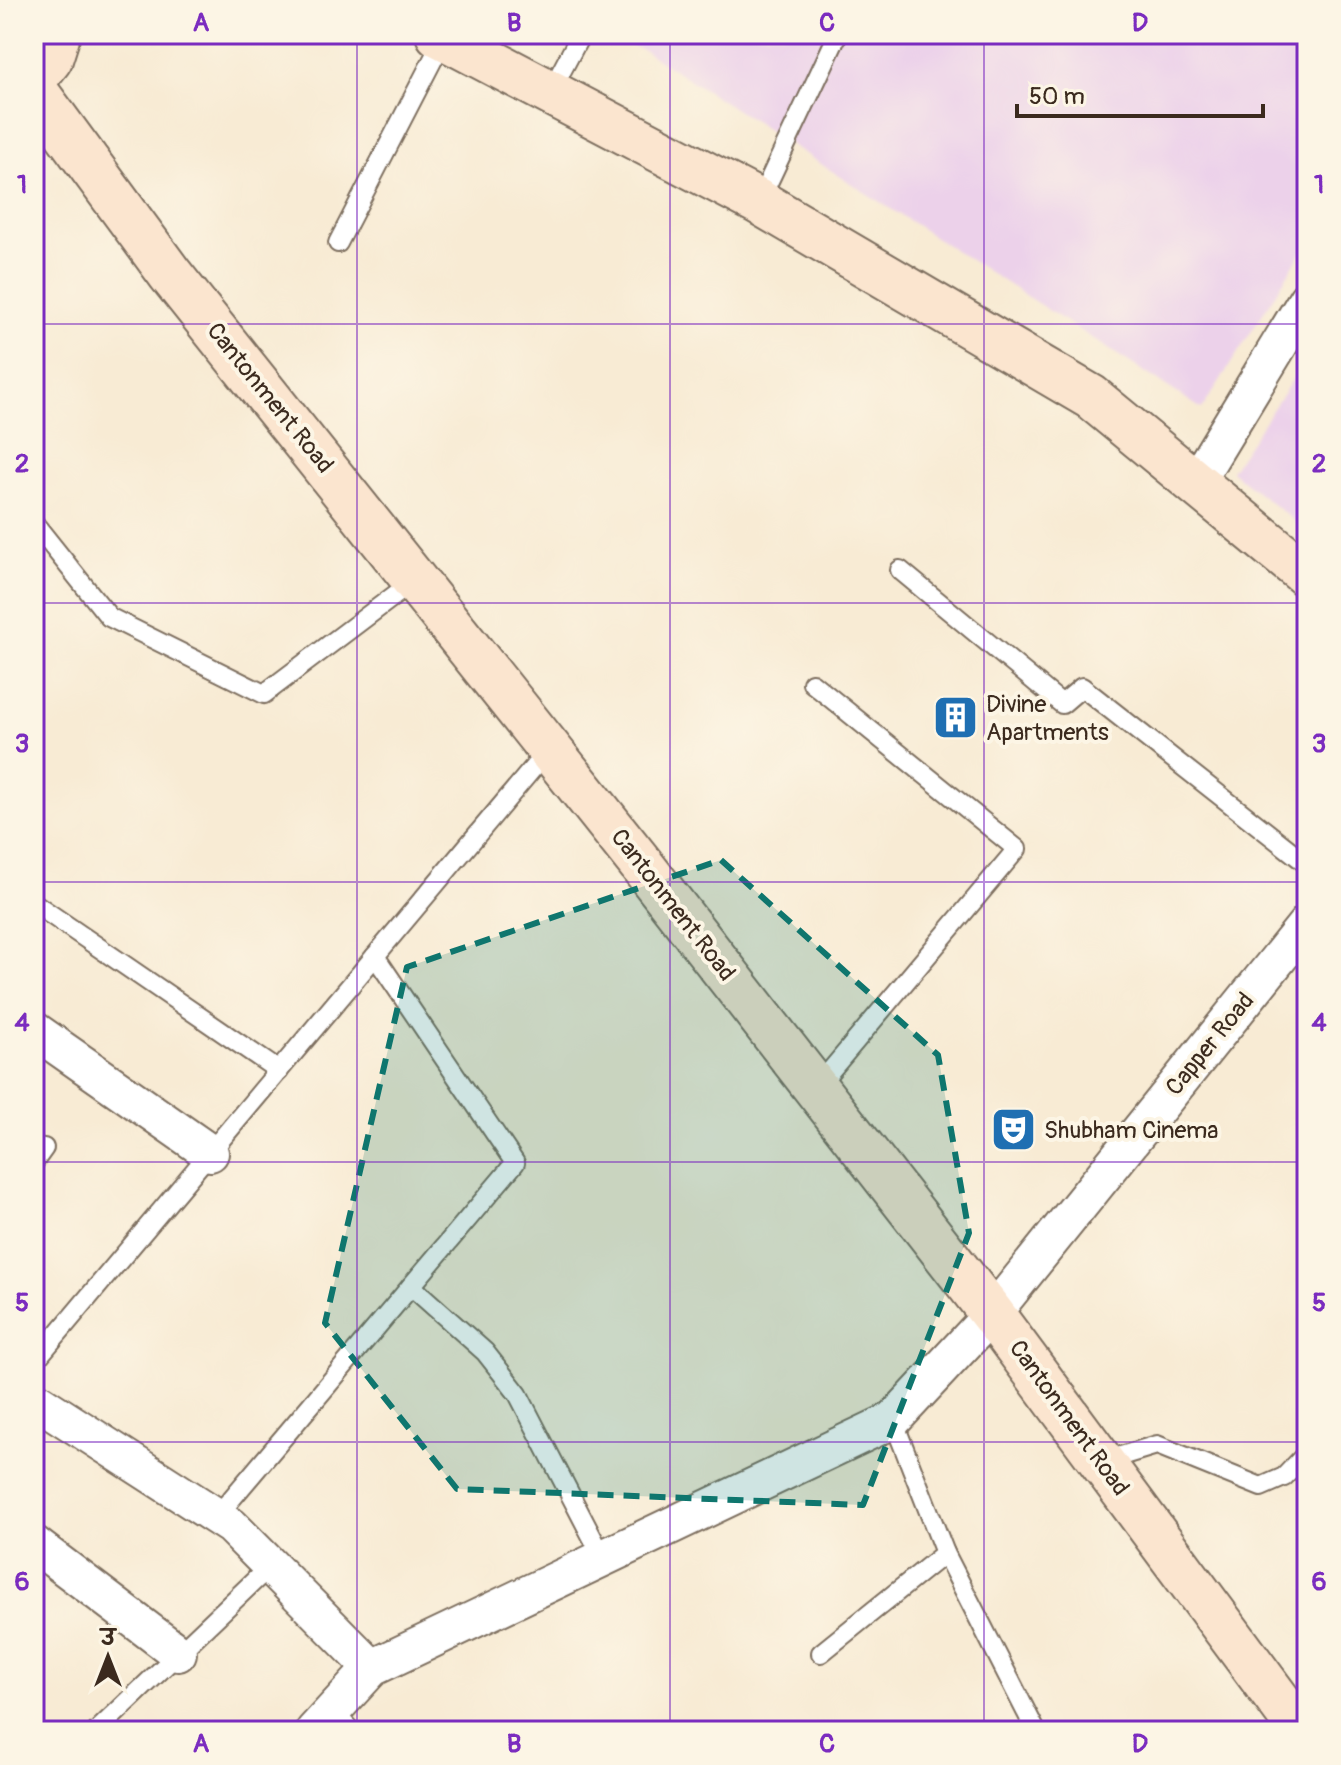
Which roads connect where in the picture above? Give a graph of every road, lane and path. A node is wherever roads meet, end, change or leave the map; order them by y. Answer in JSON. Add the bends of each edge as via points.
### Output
{"nodes":[{"id":1,"x":58,"y":34,"type":"edge"},
{"id":2,"x":581,"y":34,"type":"edge"},
{"id":3,"x":838,"y":34,"type":"edge"},
{"id":4,"x":441,"y":36,"type":"edge"},
{"id":5,"x":34,"y":79,"type":"edge"},
{"id":6,"x":34,"y":89,"type":"edge"},
{"id":7,"x":550,"y":93,"type":"junction"},
{"id":8,"x":759,"y":202,"type":"junction"},
{"id":9,"x":338,"y":243,"type":"dead end"},
{"id":10,"x":1307,"y":299,"type":"edge"},
{"id":11,"x":1195,"y":483,"type":"junction"},
{"id":12,"x":34,"y":523,"type":"edge"},
{"id":13,"x":900,"y":570,"type":"dead end"},
{"id":14,"x":1307,"y":575,"type":"edge"},
{"id":15,"x":415,"y":580,"type":"junction"},
{"id":16,"x":812,"y":683,"type":"dead end"},
{"id":17,"x":549,"y":749,"type":"junction"},
{"id":18,"x":1307,"y":864,"type":"edge"},
{"id":19,"x":34,"y":903,"type":"edge"},
{"id":20,"x":1307,"y":923,"type":"edge"},
{"id":21,"x":375,"y":956,"type":"junction"},
{"id":22,"x":34,"y":1030,"type":"edge"},
{"id":23,"x":279,"y":1071,"type":"junction"},
{"id":24,"x":816,"y":1088,"type":"junction"},
{"id":25,"x":210,"y":1153,"type":"junction"},
{"id":26,"x":411,"y":1286,"type":"junction"},
{"id":27,"x":992,"y":1314,"type":"junction"},
{"id":28,"x":34,"y":1362,"type":"edge"},
{"id":29,"x":34,"y":1399,"type":"edge"},
{"id":30,"x":893,"y":1420,"type":"junction"},
{"id":31,"x":1307,"y":1453,"type":"edge"},
{"id":32,"x":1101,"y":1462,"type":"junction"},
{"id":33,"x":217,"y":1516,"type":"junction"},
{"id":34,"x":34,"y":1544,"type":"edge"},
{"id":35,"x":945,"y":1553,"type":"junction"},
{"id":36,"x":603,"y":1558,"type":"junction"},
{"id":37,"x":270,"y":1566,"type":"junction"},
{"id":38,"x":178,"y":1653,"type":"junction"},
{"id":39,"x":821,"y":1653,"type":"dead end"},
{"id":40,"x":372,"y":1668,"type":"junction"},
{"id":41,"x":333,"y":1724,"type":"edge"},
{"id":42,"x":97,"y":1731,"type":"edge"},
{"id":43,"x":1036,"y":1731,"type":"edge"},
{"id":44,"x":1301,"y":1731,"type":"edge"}],
"edges":[{"from":1,"to":5,"type":"street","via":[[50,59]]},
{"from":2,"to":7,"type":"lane"},
{"from":3,"to":8,"type":"lane"},
{"from":4,"to":7,"type":"street"},
{"from":4,"to":9,"type":"lane"},
{"from":6,"to":15,"type":"street","name":"Cantonment Road","via":[[170,274]]},
{"from":7,"to":8,"type":"street"},
{"from":8,"to":11,"type":"street","via":[[1091,397]]},
{"from":10,"to":11,"type":"street"},
{"from":11,"to":14,"type":"street"},
{"from":12,"to":15,"type":"lane","via":[[109,617],[264,694]]},
{"from":13,"to":18,"type":"lane","via":[[1062,704],[1082,687]]},
{"from":15,"to":17,"type":"street","name":"Cantonment Road"},
{"from":16,"to":24,"type":"lane","via":[[1017,849]]},
{"from":17,"to":21,"type":"lane"},
{"from":17,"to":24,"type":"street","name":"Cantonment Road"},
{"from":19,"to":23,"type":"lane"},
{"from":20,"to":27,"type":"street","name":"Capper Road"},
{"from":21,"to":23,"type":"lane"},
{"from":21,"to":26,"type":"lane","via":[[515,1163]]},
{"from":22,"to":25,"type":"street"},
{"from":23,"to":25,"type":"lane"},
{"from":24,"to":27,"type":"street","name":"Cantonment Road"},
{"from":25,"to":28,"type":"lane"},
{"from":26,"to":33,"type":"lane"},
{"from":26,"to":36,"type":"lane","via":[[485,1352],[518,1394]]},
{"from":27,"to":30,"type":"street","name":"Capper Road"},
{"from":27,"to":32,"type":"street","name":"Cantonment Road"},
{"from":29,"to":33,"type":"street"},
{"from":30,"to":35,"type":"lane"},
{"from":30,"to":36,"type":"street"},
{"from":31,"to":32,"type":"lane","via":[[1284,1477],[1261,1487],[1157,1445]]},
{"from":32,"to":44,"type":"street","name":"Cantonment Road"},
{"from":33,"to":37,"type":"street"},
{"from":34,"to":38,"type":"street"},
{"from":35,"to":39,"type":"lane"},
{"from":35,"to":43,"type":"lane"},
{"from":36,"to":40,"type":"street"},
{"from":37,"to":38,"type":"lane"},
{"from":37,"to":40,"type":"street"},
{"from":38,"to":42,"type":"lane"},
{"from":40,"to":41,"type":"street"}]}
